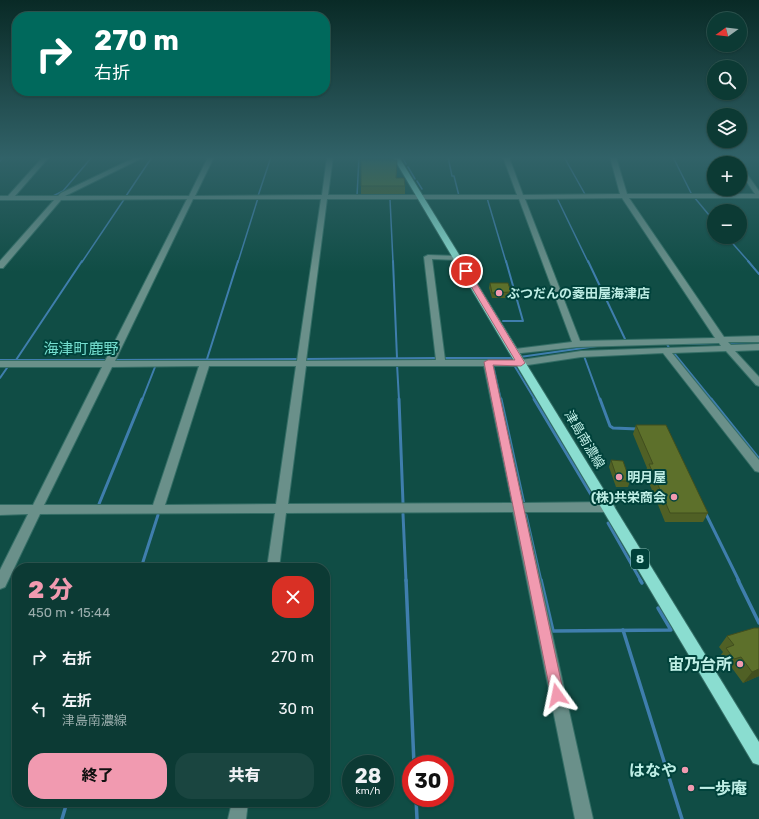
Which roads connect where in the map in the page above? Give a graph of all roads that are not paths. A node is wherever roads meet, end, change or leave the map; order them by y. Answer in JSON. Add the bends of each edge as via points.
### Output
{"nodes":[{"id":1,"x":12,"y":195,"type":"edge"},
{"id":2,"x":61,"y":195,"type":"edge"},
{"id":3,"x":520,"y":196,"type":"junction"},
{"id":4,"x":624,"y":196,"type":"junction"},
{"id":5,"x":759,"y":196,"type":"edge"},
{"id":6,"x":192,"y":197,"type":"junction"},
{"id":7,"x":324,"y":197,"type":"junction"},
{"id":8,"x":420,"y":197,"type":"junction"},
{"id":9,"x":0,"y":198,"type":"edge"},
{"id":10,"x":10,"y":198,"type":"junction"},
{"id":11,"x":58,"y":198,"type":"junction"},
{"id":12,"x":457,"y":258,"type":"junction"},
{"id":13,"x":0,"y":266,"type":"edge"},
{"id":14,"x":759,"y":339,"type":"edge"},
{"id":15,"x":577,"y":344,"type":"junction"},
{"id":16,"x":724,"y":344,"type":"junction"},
{"id":17,"x":759,"y":347,"type":"edge"},
{"id":18,"x":665,"y":350,"type":"junction"},
{"id":19,"x":518,"y":358,"type":"junction"},
{"id":20,"x":302,"y":360,"type":"junction"},
{"id":21,"x":441,"y":360,"type":"junction"},
{"id":22,"x":110,"y":361,"type":"junction"},
{"id":23,"x":488,"y":362,"type":"junction"},
{"id":24,"x":205,"y":363,"type":"junction"},
{"id":25,"x":5,"y":365,"type":"edge"},
{"id":26,"x":759,"y":383,"type":"edge"},
{"id":27,"x":759,"y":468,"type":"edge"},
{"id":28,"x":608,"y":507,"type":"junction"},
{"id":29,"x":518,"y":508,"type":"junction"},
{"id":30,"x":281,"y":509,"type":"junction"},
{"id":31,"x":0,"y":510,"type":"edge"},
{"id":32,"x":36,"y":510,"type":"junction"},
{"id":33,"x":157,"y":510,"type":"junction"},
{"id":34,"x":274,"y":563,"type":"edge"},
{"id":35,"x":0,"y":583,"type":"edge"},
{"id":36,"x":759,"y":757,"type":"edge"},
{"id":37,"x":239,"y":807,"type":"edge"},
{"id":38,"x":237,"y":819,"type":"edge"},
{"id":39,"x":584,"y":819,"type":"edge"}],
"edges":[{"from":1,"to":10,"type":"street"},
{"from":2,"to":11,"type":"street"},
{"from":3,"to":4,"type":"street"},
{"from":3,"to":8,"type":"street"},
{"from":3,"to":15,"type":"street"},
{"from":4,"to":5,"type":"street"},
{"from":4,"to":16,"type":"street"},
{"from":6,"to":7,"type":"street"},
{"from":6,"to":11,"type":"street"},
{"from":6,"to":22,"type":"street"},
{"from":7,"to":8,"type":"street"},
{"from":7,"to":20,"type":"street"},
{"from":8,"to":12,"type":"main road","name":"津島南濃線","number":"8"},
{"from":9,"to":10,"type":"street"},
{"from":10,"to":11,"type":"street"},
{"from":11,"to":13,"type":"street"},
{"from":12,"to":19,"type":"main road","name":"津島南濃線","number":"8"},
{"from":12,"to":21,"type":"street","via":[[428,258]]},
{"from":14,"to":16,"type":"street"},
{"from":15,"to":16,"type":"street"},
{"from":15,"to":19,"type":"street"},
{"from":16,"to":17,"type":"street"},
{"from":16,"to":18,"type":"street"},
{"from":16,"to":26,"type":"street"},
{"from":18,"to":19,"type":"street"},
{"from":18,"to":27,"type":"street"},
{"from":19,"to":23,"type":"street"},
{"from":19,"to":28,"type":"main road","name":"津島南濃線","number":"8"},
{"from":20,"to":21,"type":"street"},
{"from":20,"to":24,"type":"street"},
{"from":20,"to":30,"type":"street"},
{"from":21,"to":23,"type":"street"},
{"from":22,"to":24,"type":"street"},
{"from":22,"to":25,"type":"street"},
{"from":22,"to":32,"type":"street"},
{"from":23,"to":29,"type":"street"},
{"from":24,"to":33,"type":"street"},
{"from":28,"to":29,"type":"street"},
{"from":28,"to":36,"type":"main road","name":"津島南濃線","number":"8"},
{"from":29,"to":30,"type":"street"},
{"from":29,"to":39,"type":"street"},
{"from":30,"to":33,"type":"street"},
{"from":30,"to":34,"type":"street"},
{"from":31,"to":32,"type":"street"},
{"from":32,"to":33,"type":"street"},
{"from":32,"to":35,"type":"street"},
{"from":37,"to":38,"type":"street"}]}
